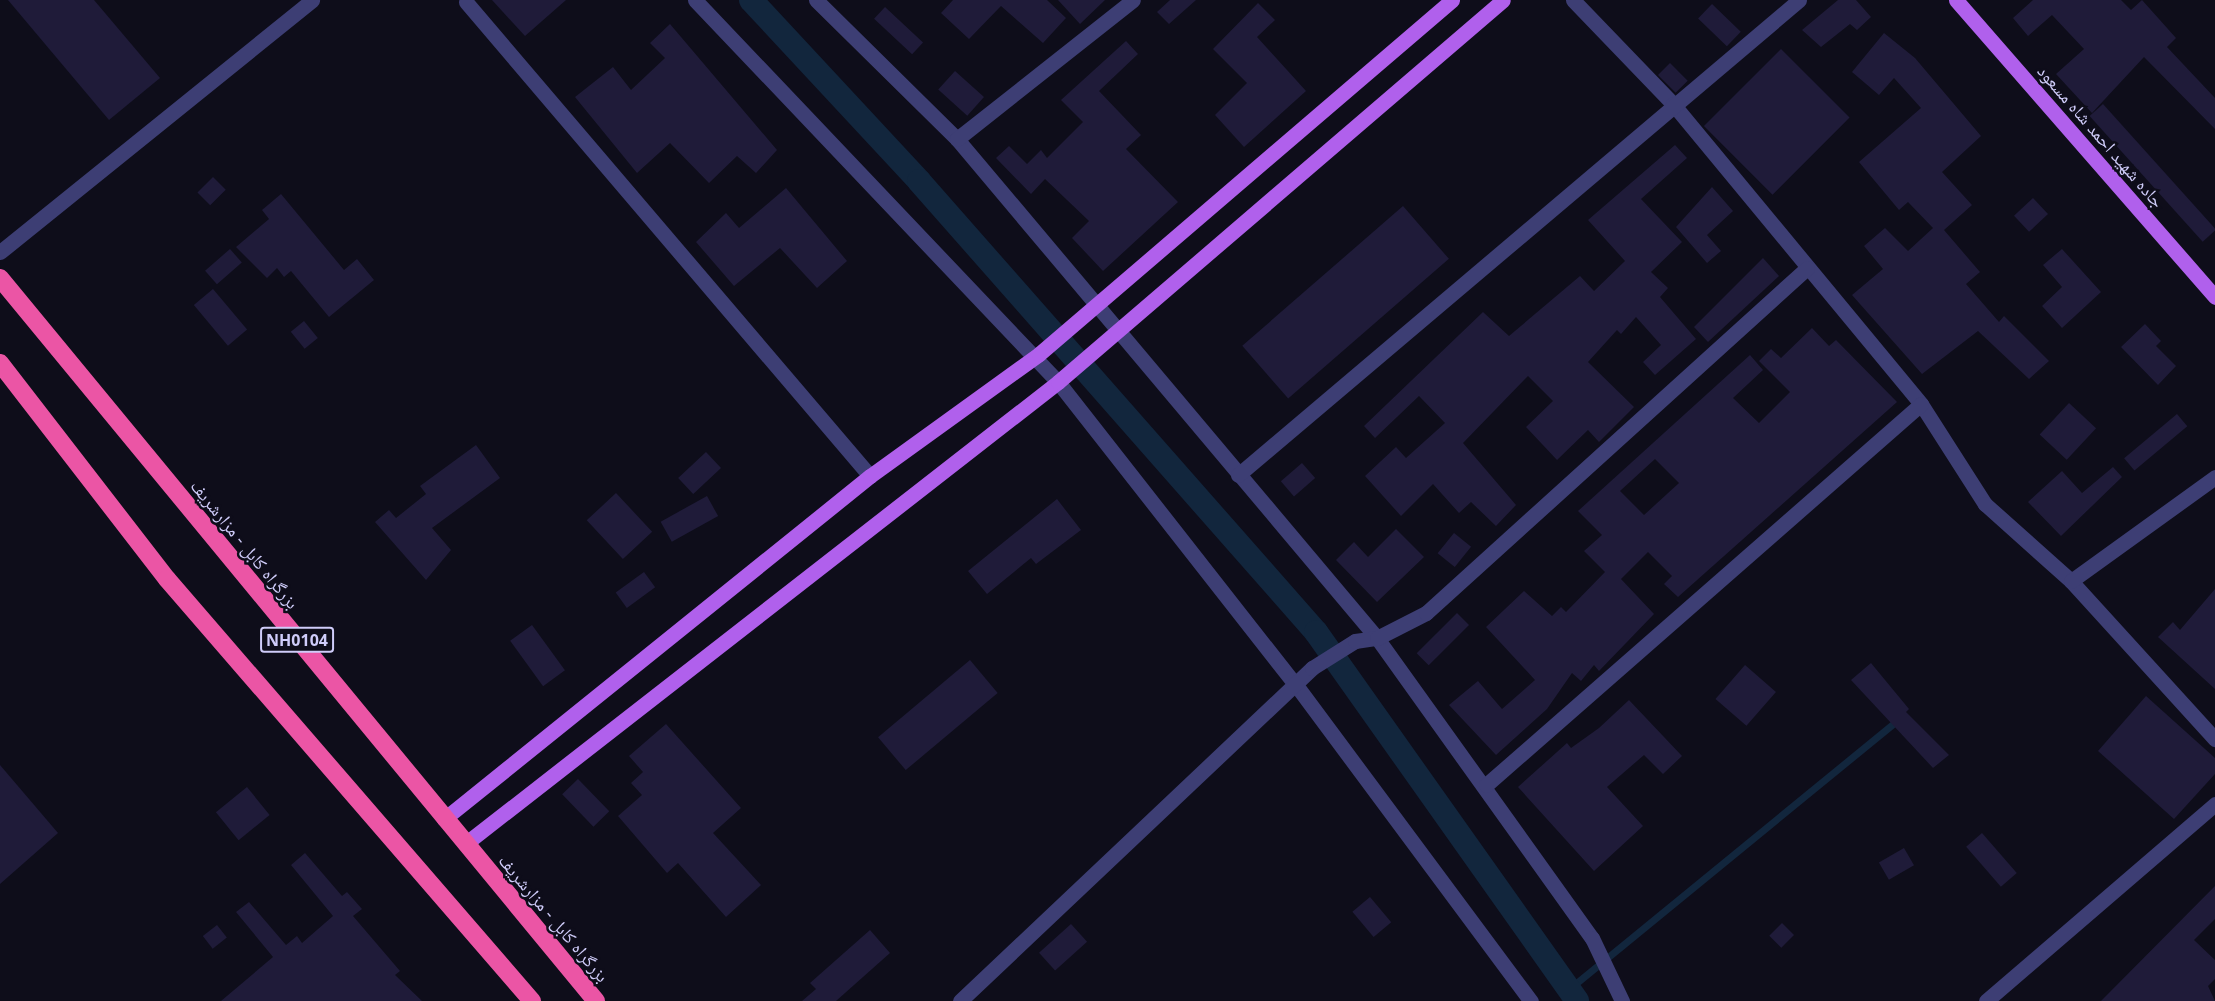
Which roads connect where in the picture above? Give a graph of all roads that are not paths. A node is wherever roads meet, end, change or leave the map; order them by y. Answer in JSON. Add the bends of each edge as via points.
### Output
{"nodes":[{"id":1,"x":312,"y":0,"type":"edge"},
{"id":2,"x":695,"y":0,"type":"edge"},
{"id":3,"x":816,"y":0,"type":"edge"},
{"id":4,"x":1133,"y":0,"type":"edge"},
{"id":5,"x":1452,"y":0,"type":"edge"},
{"id":6,"x":1503,"y":0,"type":"edge"},
{"id":7,"x":1573,"y":0,"type":"edge"},
{"id":8,"x":1799,"y":0,"type":"edge"},
{"id":9,"x":1956,"y":0,"type":"edge"},
{"id":10,"x":466,"y":2,"type":"dead end"},
{"id":11,"x":1673,"y":104,"type":"junction"},
{"id":12,"x":957,"y":139,"type":"junction"},
{"id":13,"x":0,"y":252,"type":"edge"},
{"id":14,"x":1807,"y":268,"type":"junction"},
{"id":15,"x":0,"y":278,"type":"edge"},
{"id":16,"x":2215,"y":297,"type":"edge"},
{"id":17,"x":1095,"y":305,"type":"junction"},
{"id":18,"x":1119,"y":330,"type":"junction"},
{"id":19,"x":1037,"y":355,"type":"junction"},
{"id":20,"x":0,"y":363,"type":"edge"},
{"id":21,"x":1061,"y":379,"type":"junction"},
{"id":22,"x":1921,"y":404,"type":"junction"},
{"id":23,"x":1238,"y":475,"type":"junction"},
{"id":24,"x":870,"y":476,"type":"junction"},
{"id":25,"x":2215,"y":477,"type":"edge"},
{"id":26,"x":2071,"y":581,"type":"junction"},
{"id":27,"x":1377,"y":638,"type":"junction"},
{"id":28,"x":1296,"y":685,"type":"junction"},
{"id":29,"x":2215,"y":739,"type":"edge"},
{"id":30,"x":1486,"y":785,"type":"junction"},
{"id":31,"x":2215,"y":804,"type":"edge"},
{"id":32,"x":444,"y":819,"type":"junction"},
{"id":33,"x":465,"y":844,"type":"junction"},
{"id":34,"x":532,"y":1001,"type":"edge"},
{"id":35,"x":596,"y":1001,"type":"edge"},
{"id":36,"x":960,"y":1001,"type":"edge"},
{"id":37,"x":1531,"y":1001,"type":"edge"},
{"id":38,"x":1622,"y":1001,"type":"edge"},
{"id":39,"x":1986,"y":1001,"type":"edge"}],
"edges":[{"from":1,"to":13,"type":"street"},
{"from":2,"to":19,"type":"street"},
{"from":3,"to":12,"type":"street"},
{"from":4,"to":12,"type":"street"},
{"from":5,"to":17,"type":"main road"},
{"from":6,"to":18,"type":"main road"},
{"from":7,"to":11,"type":"street"},
{"from":8,"to":11,"type":"street"},
{"from":9,"to":16,"type":"main road","name":"جاده شهيد احمد شاه مسعود"},
{"from":10,"to":24,"type":"street"},
{"from":11,"to":14,"type":"street"},
{"from":11,"to":23,"type":"street"},
{"from":12,"to":17,"type":"street"},
{"from":14,"to":22,"type":"street"},
{"from":14,"to":27,"type":"street","via":[[1426,613]]},
{"from":15,"to":32,"type":"highway","name":"بزرگراه کابل - مزارشریف","number":"NH0104"},
{"from":17,"to":18,"type":"street"},
{"from":17,"to":19,"type":"main road"},
{"from":18,"to":21,"type":"main road"},
{"from":18,"to":23,"type":"street"},
{"from":19,"to":21,"type":"street"},
{"from":19,"to":24,"type":"main road"},
{"from":20,"to":34,"type":"highway","number":"NH0104","via":[[167,579]]},
{"from":21,"to":28,"type":"street"},
{"from":21,"to":33,"type":"main road"},
{"from":22,"to":26,"type":"street","via":[[1985,504]]},
{"from":22,"to":30,"type":"street"},
{"from":23,"to":27,"type":"street"},
{"from":24,"to":32,"type":"main road"},
{"from":25,"to":26,"type":"street"},
{"from":26,"to":29,"type":"street"},
{"from":27,"to":28,"type":"street","via":[[1355,641],[1312,668]]},
{"from":27,"to":30,"type":"street"},
{"from":28,"to":36,"type":"street"},
{"from":28,"to":37,"type":"street"},
{"from":30,"to":38,"type":"street","via":[[1592,938],[1608,980]]},
{"from":31,"to":39,"type":"street"},
{"from":32,"to":33,"type":"highway","name":"بزرگراه کابل - مزارشریف","number":"NH0104"},
{"from":33,"to":35,"type":"highway","name":"بزرگراه کابل - مزارشریف","number":"NH0104"}]}
